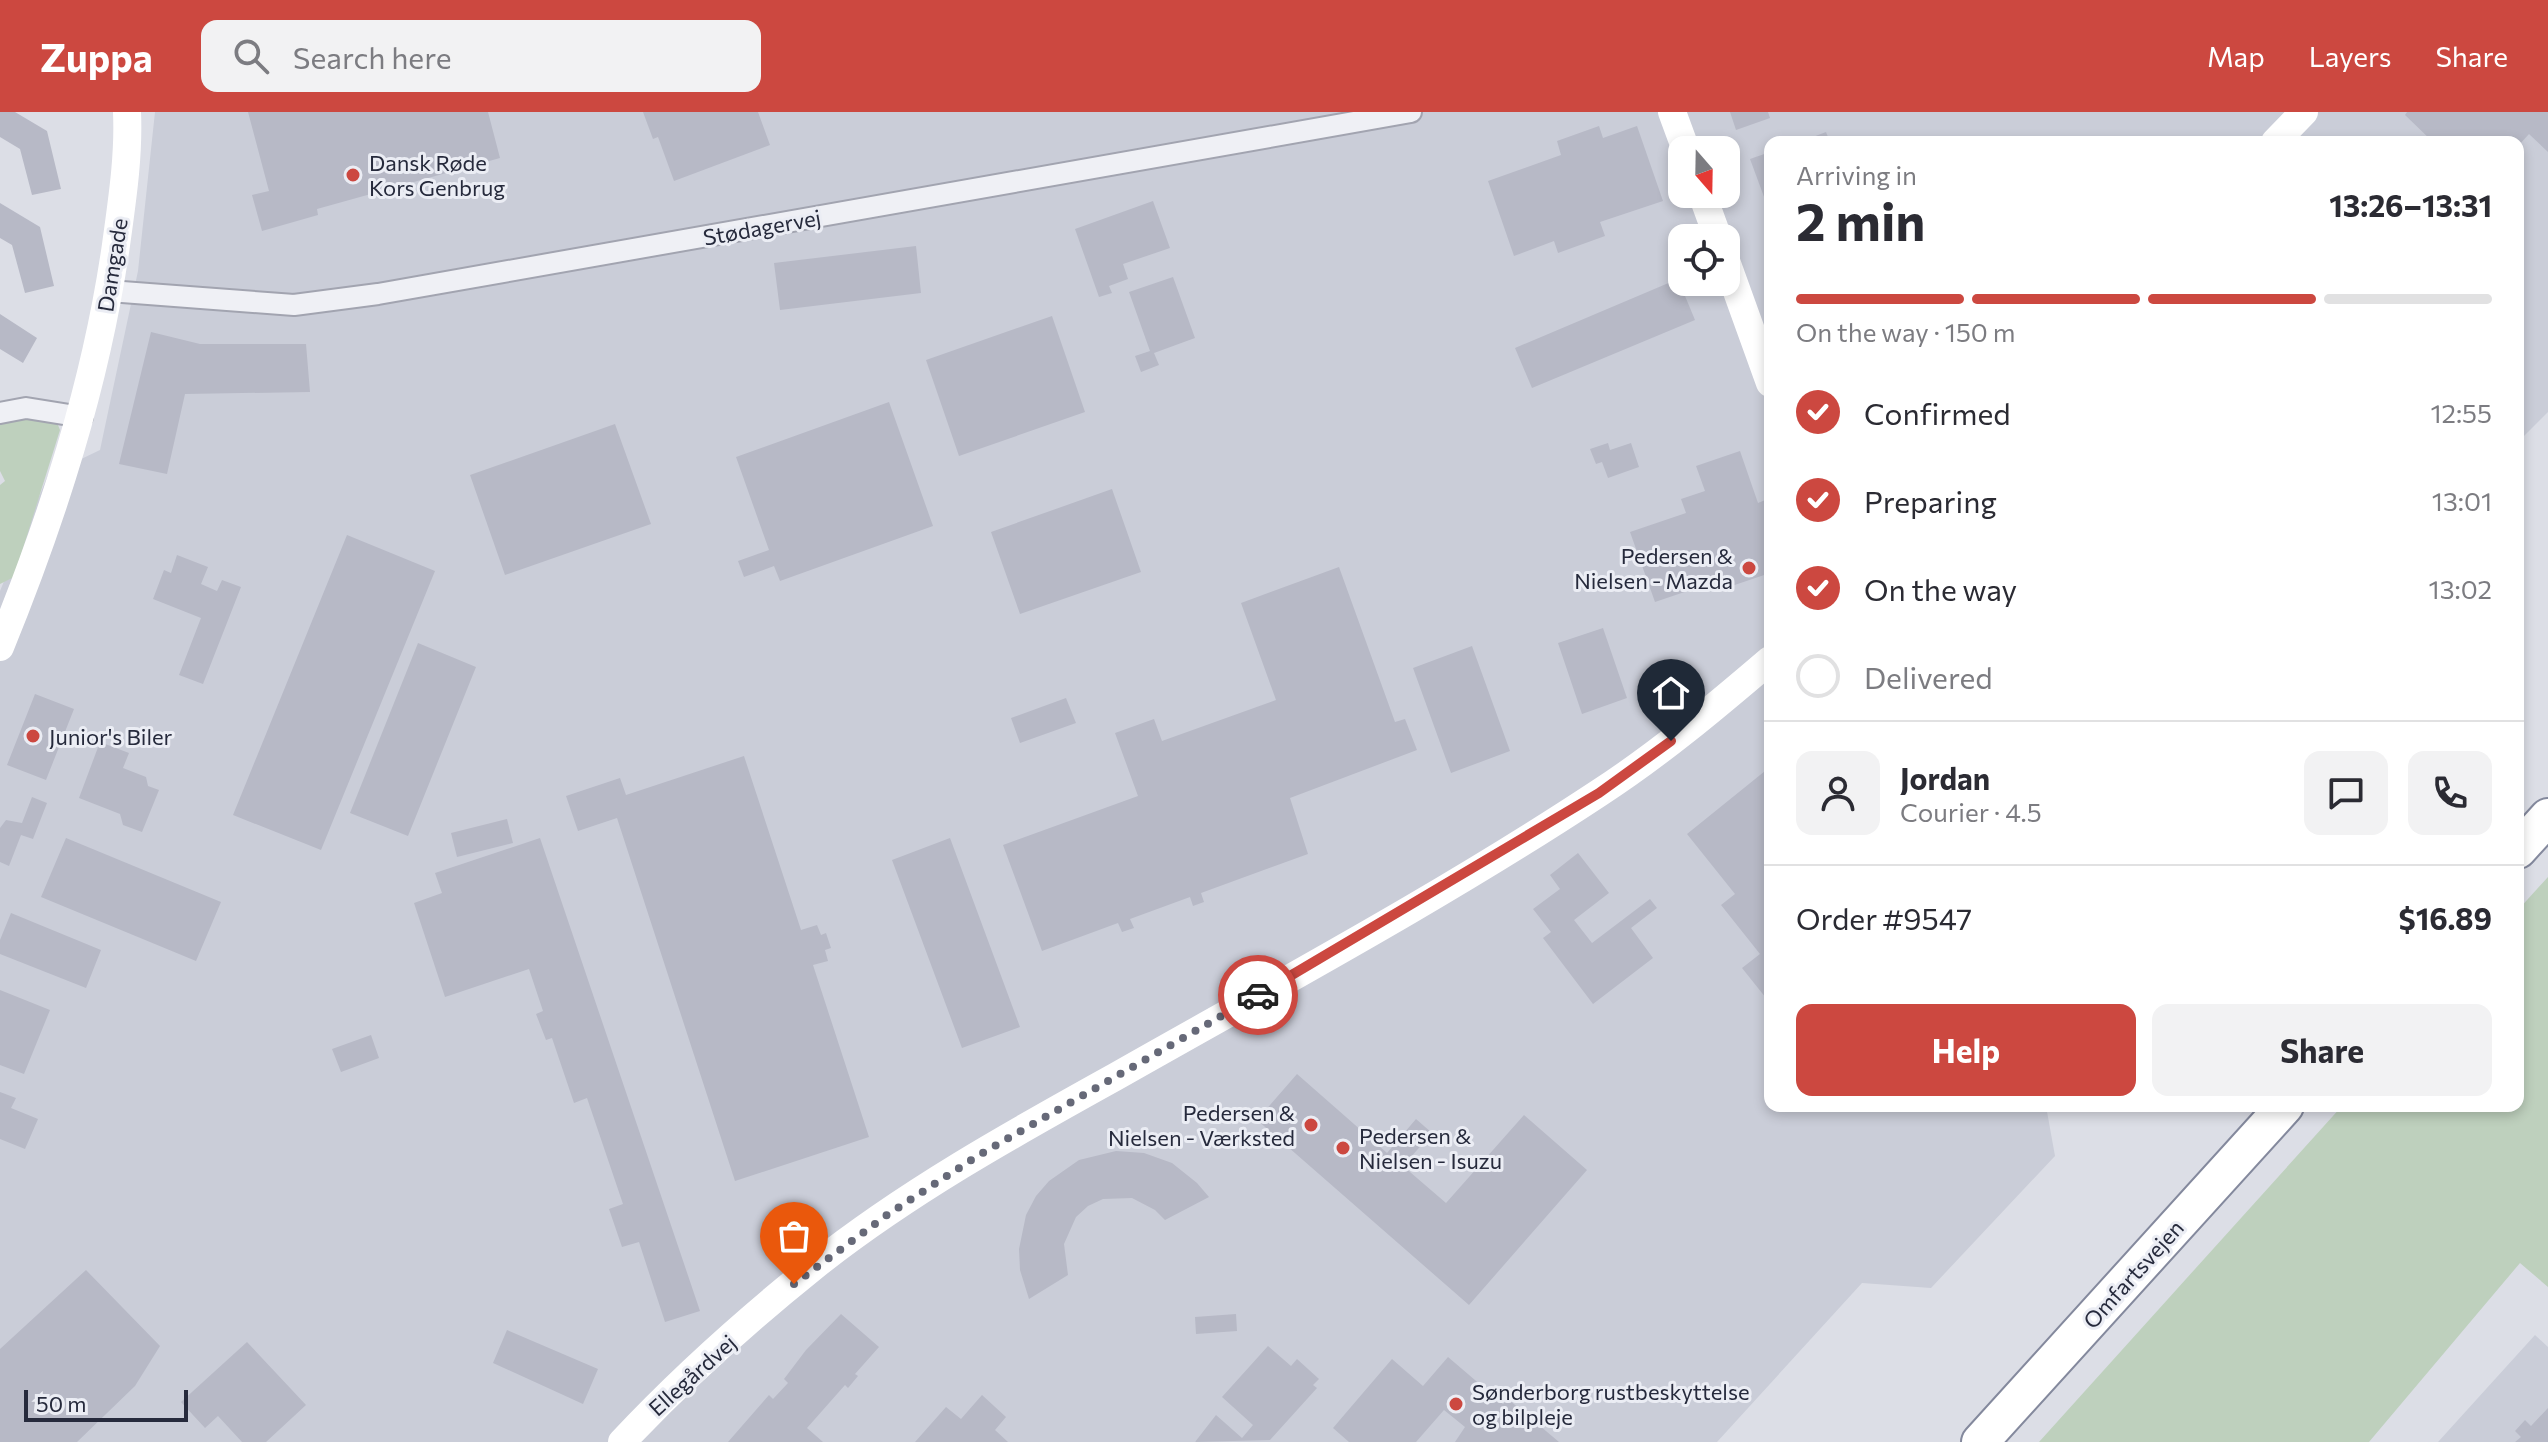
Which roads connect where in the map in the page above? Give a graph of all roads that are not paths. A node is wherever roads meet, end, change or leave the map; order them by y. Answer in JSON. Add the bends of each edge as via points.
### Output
{"nodes":[{"id":1,"x":127,"y":112,"type":"edge"},
{"id":2,"x":1411,"y":112,"type":"edge"},
{"id":3,"x":1672,"y":112,"type":"edge"},
{"id":4,"x":2304,"y":112,"type":"edge"},
{"id":5,"x":1681,"y":136,"type":"edge"},
{"id":6,"x":2281,"y":136,"type":"edge"},
{"id":7,"x":109,"y":291,"type":"junction"},
{"id":8,"x":1739,"y":296,"type":"edge"},
{"id":9,"x":1764,"y":366,"type":"edge"},
{"id":10,"x":0,"y":413,"type":"edge"},
{"id":11,"x":82,"y":417,"type":"junction"},
{"id":12,"x":0,"y":647,"type":"edge"},
{"id":13,"x":1764,"y":665,"type":"edge"},
{"id":14,"x":2548,"y":817,"type":"edge"},
{"id":15,"x":2524,"y":843,"type":"edge"},
{"id":16,"x":2280,"y":1112,"type":"edge"},
{"id":17,"x":622,"y":1442,"type":"edge"},
{"id":18,"x":1980,"y":1442,"type":"edge"}],
"edges":[{"from":1,"to":7,"type":"street","name":"Damgade","via":[[123,196]]},
{"from":2,"to":7,"type":"street","name":"Stødagervej","via":[[378,294],[294,305]]},
{"from":3,"to":5,"type":"street"},
{"from":4,"to":6,"type":"street"},
{"from":7,"to":11,"type":"street","name":"Damgade"},
{"from":8,"to":9,"type":"street"},
{"from":10,"to":11,"type":"street","via":[[26,408]]},
{"from":11,"to":12,"type":"street","name":"Damgade"},
{"from":13,"to":17,"type":"street","name":"Ellegårdvej","via":[[1599,793],[1041,1118],[887,1215],[814,1267]]},
{"from":14,"to":15,"type":"highway"},
{"from":16,"to":18,"type":"highway","name":"Omfartsvejen"}]}
